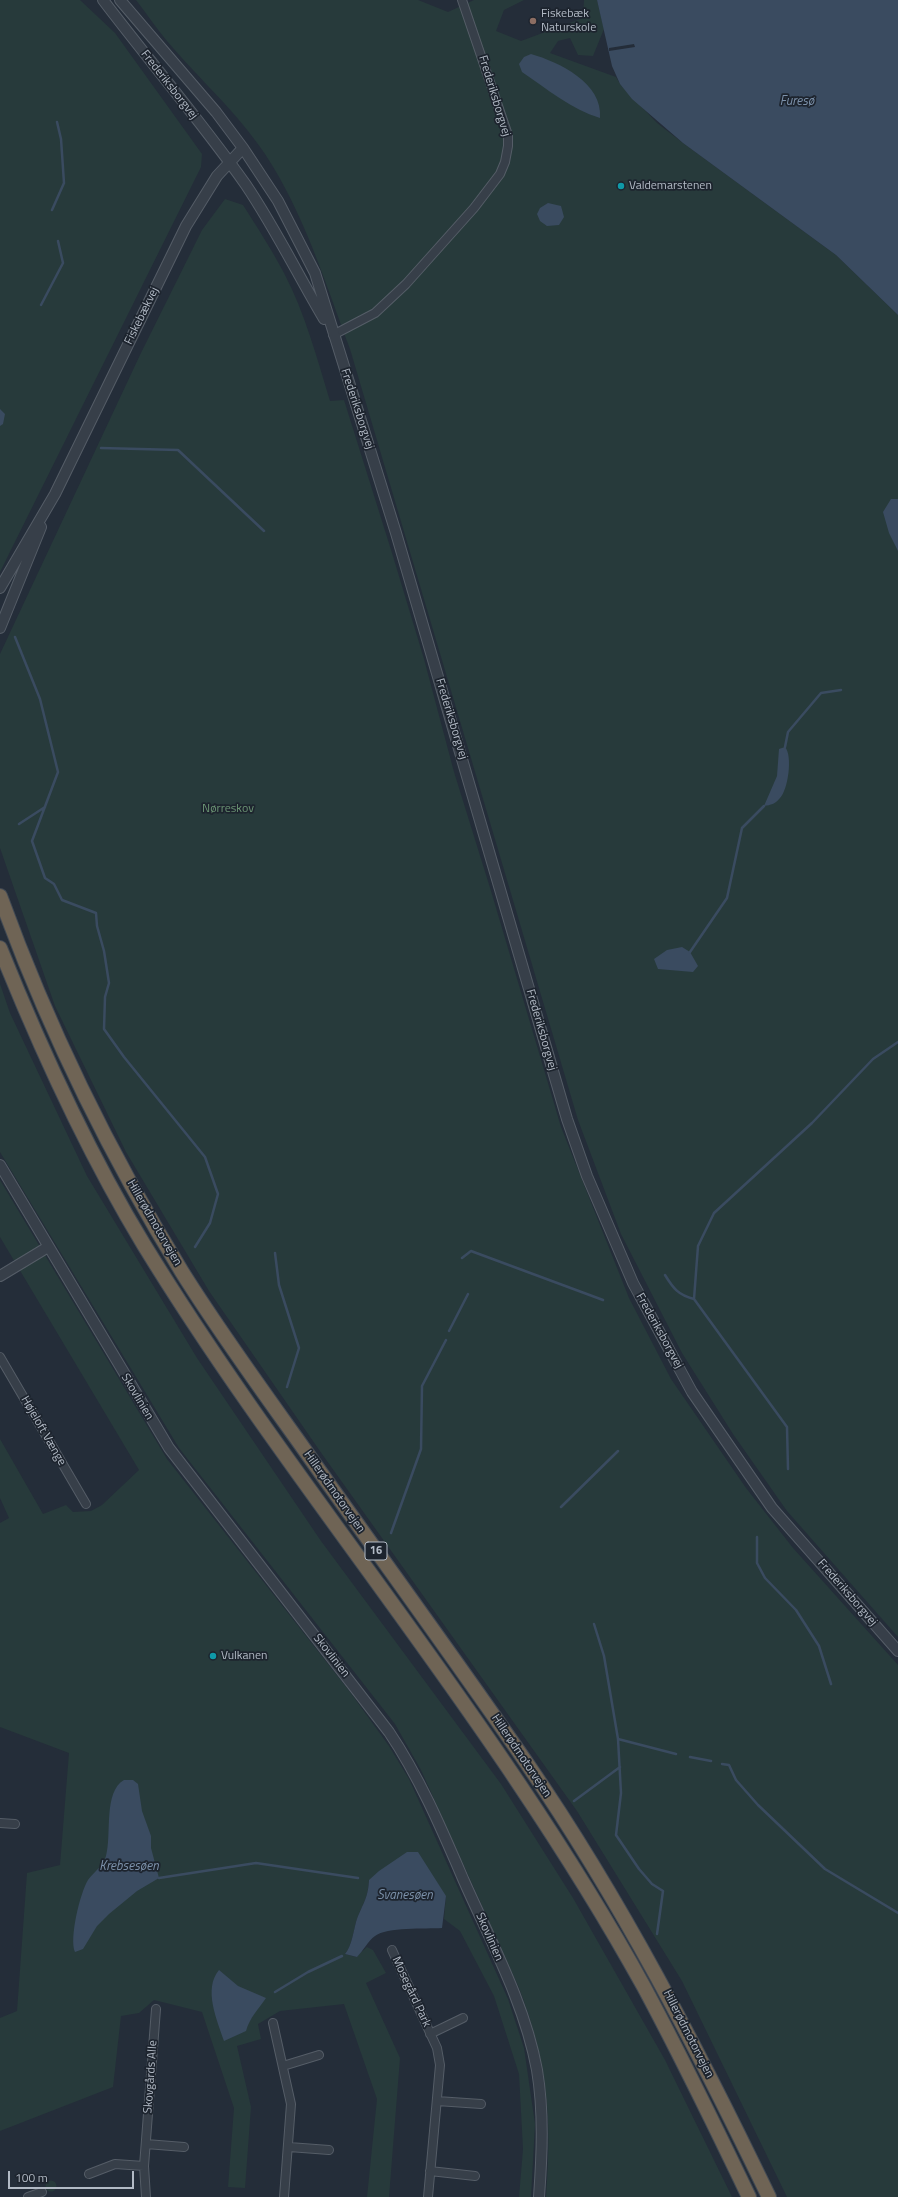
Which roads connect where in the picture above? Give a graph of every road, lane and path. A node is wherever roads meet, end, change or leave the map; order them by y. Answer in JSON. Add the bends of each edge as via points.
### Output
{"nodes":[{"id":1,"x":102,"y":0,"type":"edge"},
{"id":2,"x":120,"y":0,"type":"edge"},
{"id":3,"x":462,"y":0,"type":"edge"},
{"id":4,"x":243,"y":148,"type":"junction"},
{"id":5,"x":228,"y":161,"type":"junction"},
{"id":6,"x":333,"y":335,"type":"junction"},
{"id":7,"x":55,"y":494,"type":"junction"},
{"id":8,"x":0,"y":588,"type":"edge"},
{"id":9,"x":0,"y":628,"type":"edge"},
{"id":10,"x":0,"y":896,"type":"edge"},
{"id":11,"x":0,"y":948,"type":"edge"},
{"id":12,"x":0,"y":1165,"type":"edge"},
{"id":13,"x":48,"y":1247,"type":"junction"},
{"id":14,"x":0,"y":1276,"type":"edge"},
{"id":15,"x":0,"y":1357,"type":"edge"},
{"id":16,"x":86,"y":1504,"type":"dead end"},
{"id":17,"x":898,"y":1651,"type":"edge"},
{"id":18,"x":0,"y":1823,"type":"edge"},
{"id":19,"x":15,"y":1824,"type":"dead end"},
{"id":20,"x":392,"y":1950,"type":"dead end"},
{"id":21,"x":156,"y":2009,"type":"dead end"},
{"id":22,"x":463,"y":2018,"type":"dead end"},
{"id":23,"x":273,"y":2023,"type":"dead end"},
{"id":24,"x":430,"y":2034,"type":"junction"},
{"id":25,"x":319,"y":2055,"type":"dead end"},
{"id":26,"x":283,"y":2066,"type":"junction"},
{"id":27,"x":437,"y":2100,"type":"junction"},
{"id":28,"x":481,"y":2104,"type":"dead end"},
{"id":29,"x":146,"y":2144,"type":"junction"},
{"id":30,"x":184,"y":2147,"type":"dead end"},
{"id":31,"x":289,"y":2147,"type":"junction"},
{"id":32,"x":329,"y":2150,"type":"dead end"},
{"id":33,"x":144,"y":2166,"type":"junction"},
{"id":34,"x":430,"y":2171,"type":"junction"},
{"id":35,"x":89,"y":2174,"type":"dead end"},
{"id":36,"x":475,"y":2176,"type":"dead end"},
{"id":37,"x":42,"y":2192,"type":"dead end"},
{"id":38,"x":28,"y":2197,"type":"edge"},
{"id":39,"x":146,"y":2197,"type":"edge"},
{"id":40,"x":284,"y":2197,"type":"edge"},
{"id":41,"x":428,"y":2197,"type":"edge"},
{"id":42,"x":539,"y":2197,"type":"edge"},
{"id":43,"x":749,"y":2197,"type":"edge"},
{"id":44,"x":769,"y":2197,"type":"edge"}],
"edges":[{"from":1,"to":5,"type":"street","name":"Frederiksborgvej","via":[[170,83]]},
{"from":2,"to":4,"type":"street","name":"Frederiksborgvej","via":[[216,112]]},
{"from":3,"to":6,"type":"street","name":"Frederiksborgvej","via":[[508,135],[505,162],[500,174],[474,208],[406,284],[375,313]]},
{"from":4,"to":5,"type":"street","name":"Fiskebækvej"},
{"from":4,"to":6,"type":"street","name":"Frederiksborgvej","via":[[278,201],[314,273]]},
{"from":5,"to":6,"type":"street","name":"Frederiksborgvej","via":[[272,225]]},
{"from":5,"to":7,"type":"street","name":"Fiskebækvej","via":[[186,226]]},
{"from":6,"to":17,"type":"street","name":"Frederiksborgvej","via":[[376,467],[567,1119],[587,1176],[633,1283],[692,1392],[772,1508]]},
{"from":7,"to":8,"type":"street","name":"Fiskebækvej"},
{"from":7,"to":9,"type":"street","name":"Fiskebækvej"},
{"from":10,"to":44,"type":"highway","name":"Hillerødmotorvejen","number":"16","via":[[44,1008],[78,1084],[115,1156],[183,1274],[232,1348],[479,1695],[589,1858],[659,1979]]},
{"from":11,"to":43,"type":"highway","name":"Hillerødmotorvejen","number":"16","via":[[61,1089],[142,1242],[218,1360],[466,1707],[574,1867],[643,1986]]},
{"from":12,"to":13,"type":"street","name":"Skovlinien"},
{"from":13,"to":14,"type":"street"},
{"from":13,"to":42,"type":"street","name":"Skovlinien","via":[[169,1448],[389,1732],[416,1776],[511,1987],[529,2036],[541,2106]]},
{"from":15,"to":16,"type":"street","name":"Højeloft Vænge"},
{"from":18,"to":19,"type":"street"},
{"from":20,"to":24,"type":"street","name":"Mosegård Park"},
{"from":21,"to":29,"type":"street","name":"Skovgårds Alle"},
{"from":22,"to":24,"type":"street","name":"Mosegård Park"},
{"from":23,"to":26,"type":"street"},
{"from":24,"to":27,"type":"street","name":"Mosegård Park","via":[[437,2048],[440,2065]]},
{"from":25,"to":26,"type":"street"},
{"from":26,"to":31,"type":"street","via":[[291,2104]]},
{"from":27,"to":28,"type":"street"},
{"from":27,"to":34,"type":"street","name":"Mosegård Park"},
{"from":29,"to":30,"type":"street"},
{"from":29,"to":33,"type":"street","name":"Skovgårds Alle"},
{"from":31,"to":32,"type":"street"},
{"from":31,"to":40,"type":"street"},
{"from":33,"to":35,"type":"street","via":[[115,2164]]},
{"from":33,"to":39,"type":"street","name":"Skovgårds Alle"},
{"from":34,"to":36,"type":"street"},
{"from":34,"to":41,"type":"street","name":"Mosegård Park"},
{"from":37,"to":38,"type":"street"}]}
